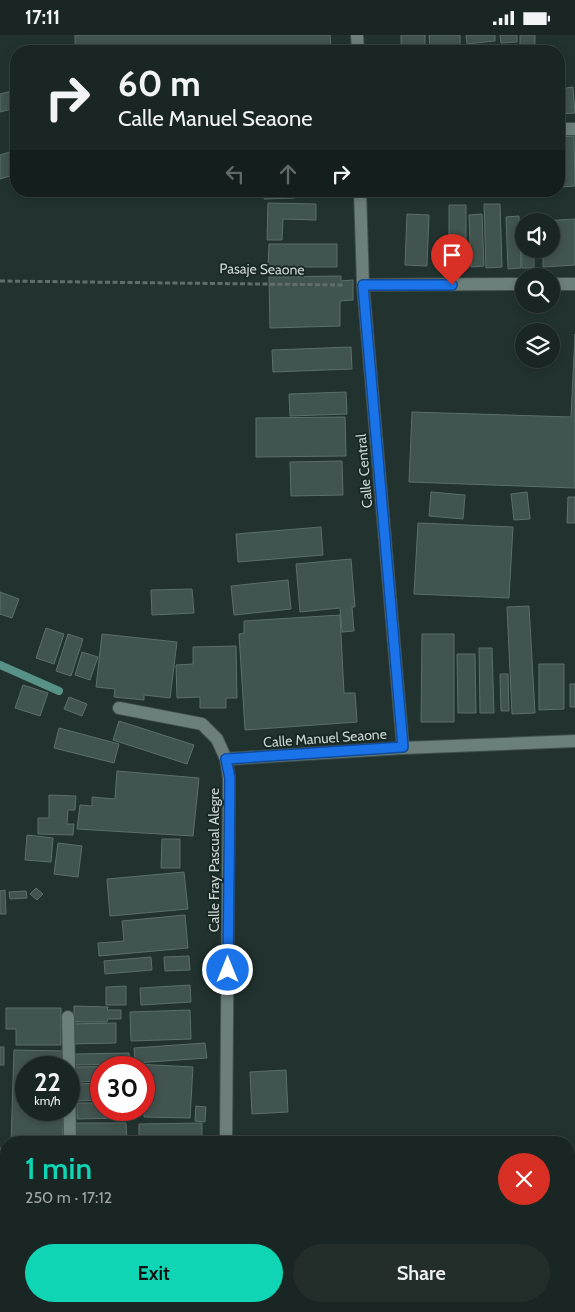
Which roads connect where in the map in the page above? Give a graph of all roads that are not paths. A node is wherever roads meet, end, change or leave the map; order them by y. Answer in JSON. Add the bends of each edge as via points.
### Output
{"nodes":[{"id":1,"x":360,"y":197,"type":"edge"},
{"id":2,"x":515,"y":284,"type":"edge"},
{"id":3,"x":560,"y":284,"type":"edge"},
{"id":4,"x":575,"y":284,"type":"edge"},
{"id":5,"x":363,"y":285,"type":"junction"},
{"id":6,"x":119,"y":708,"type":"dead end"},
{"id":7,"x":575,"y":741,"type":"edge"},
{"id":8,"x":403,"y":747,"type":"junction"},
{"id":9,"x":226,"y":759,"type":"junction"},
{"id":10,"x":68,"y":1017,"type":"dead end"},
{"id":11,"x":69,"y":1056,"type":"edge"},
{"id":12,"x":70,"y":1121,"type":"edge"},
{"id":13,"x":70,"y":1136,"type":"edge"},
{"id":14,"x":226,"y":1136,"type":"edge"}],
"edges":[{"from":1,"to":5,"type":"street","name":"Calle Central"},
{"from":2,"to":5,"type":"street"},
{"from":3,"to":4,"type":"street"},
{"from":5,"to":8,"type":"street","name":"Calle Central"},
{"from":6,"to":9,"type":"street","name":"Calle Fray Pascual Alegre","via":[[202,724],[217,739]]},
{"from":7,"to":8,"type":"street","name":"Calle Manuel Seaone"},
{"from":8,"to":9,"type":"street","name":"Calle Manuel Seaone"},
{"from":9,"to":14,"type":"street","name":"Calle Fray Pascual Alegre","via":[[230,778]]},
{"from":10,"to":11,"type":"street"},
{"from":12,"to":13,"type":"street"}]}
